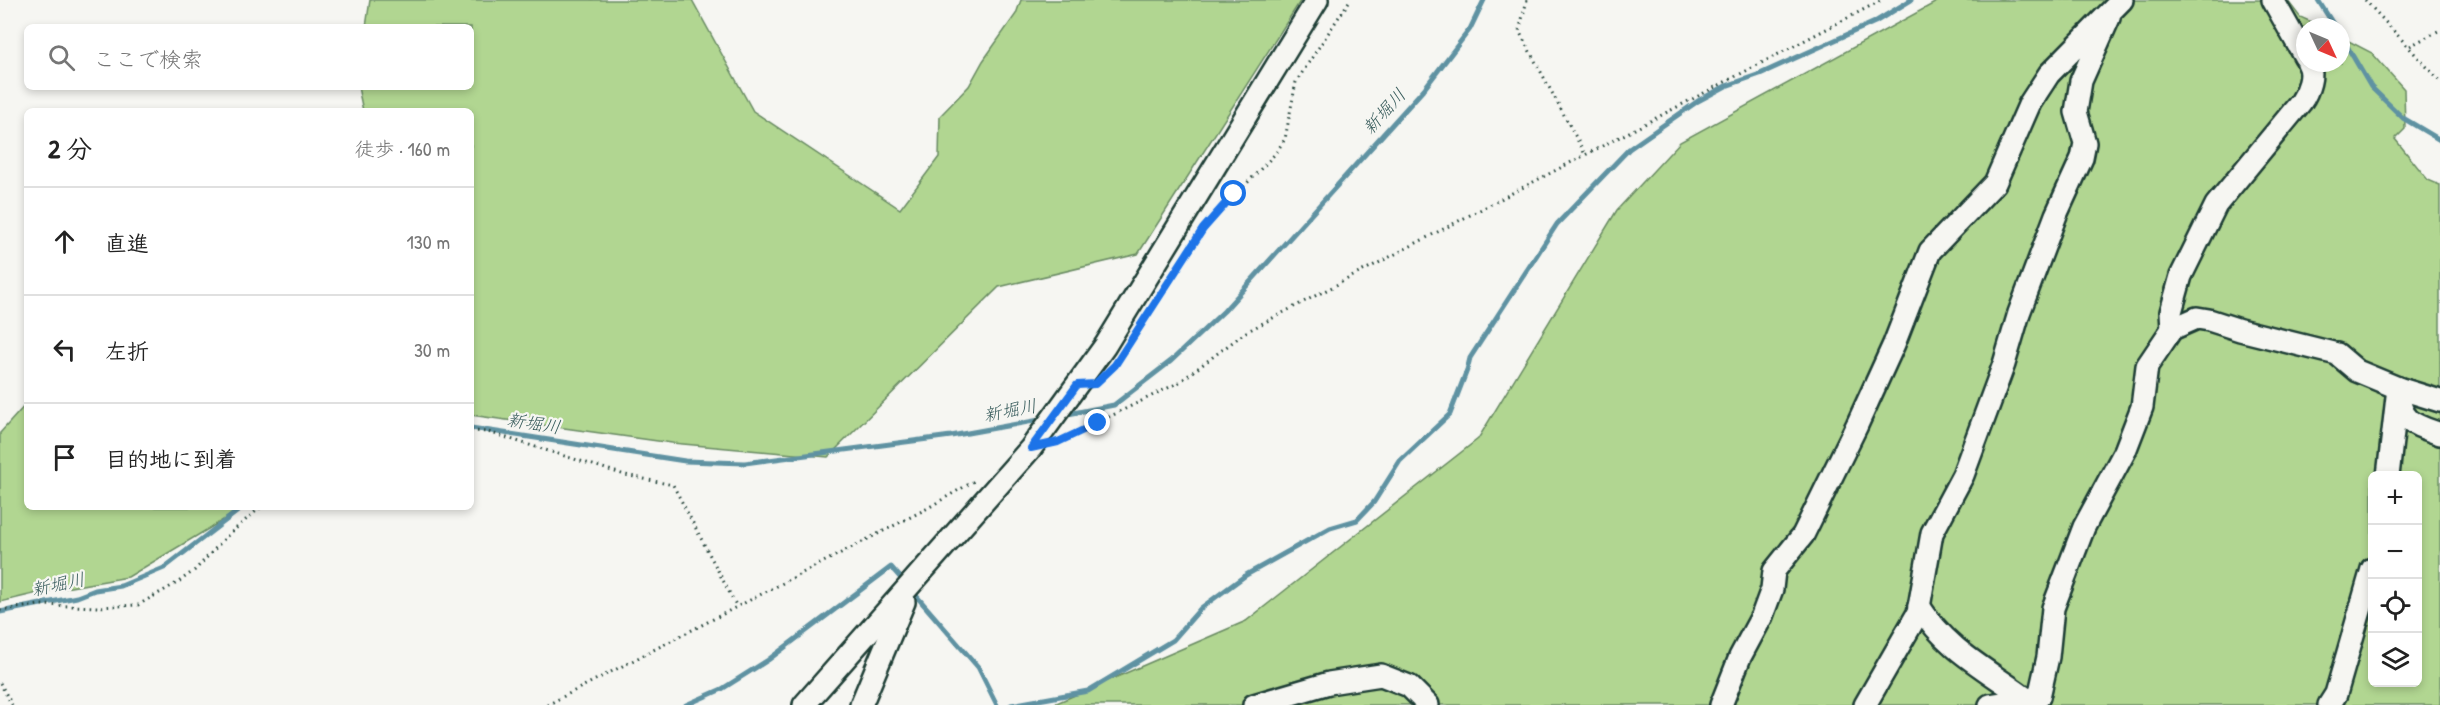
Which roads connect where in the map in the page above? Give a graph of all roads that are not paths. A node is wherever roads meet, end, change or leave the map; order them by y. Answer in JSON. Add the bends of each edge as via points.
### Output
{"nodes":[{"id":1,"x":1317,"y":0,"type":"edge"},
{"id":2,"x":2273,"y":0,"type":"edge"},
{"id":3,"x":2117,"y":5,"type":"edge"},
{"id":4,"x":2296,"y":41,"type":"edge"},
{"id":5,"x":2310,"y":72,"type":"edge"},
{"id":6,"x":2172,"y":329,"type":"junction"},
{"id":7,"x":2398,"y":388,"type":"junction"},
{"id":8,"x":2440,"y":401,"type":"edge"},
{"id":9,"x":2440,"y":434,"type":"edge"},
{"id":10,"x":2389,"y":471,"type":"edge"},
{"id":11,"x":2370,"y":579,"type":"edge"},
{"id":12,"x":911,"y":584,"type":"junction"},
{"id":13,"x":1919,"y":606,"type":"junction"},
{"id":14,"x":2035,"y":702,"type":"edge"},
{"id":15,"x":804,"y":705,"type":"edge"},
{"id":16,"x":861,"y":705,"type":"edge"},
{"id":17,"x":1254,"y":705,"type":"edge"},
{"id":18,"x":1428,"y":705,"type":"edge"},
{"id":19,"x":1721,"y":705,"type":"edge"},
{"id":20,"x":1865,"y":705,"type":"edge"},
{"id":21,"x":1990,"y":705,"type":"edge"},
{"id":22,"x":2330,"y":705,"type":"edge"}],
"edges":[{"from":1,"to":12,"type":"street","via":[[1105,346],[1031,448]]},
{"from":2,"to":4,"type":"street"},
{"from":3,"to":13,"type":"street","via":[[2081,81],[2076,111],[2085,143],[2082,158],[2019,313],[1963,475],[1932,532]]},
{"from":3,"to":19,"type":"street","via":[[2049,74],[2030,103],[1995,183],[1930,251],[1857,425],[1803,535],[1774,571],[1762,616]]},
{"from":5,"to":6,"type":"street","via":[[2301,102],[2216,205],[2181,276],[2171,312]]},
{"from":6,"to":7,"type":"street","via":[[2197,318],[2209,320],[2337,354],[2357,371]]},
{"from":6,"to":14,"type":"street","via":[[2147,366],[2142,407],[2125,451],[2084,527],[2053,608],[2048,657]]},
{"from":7,"to":8,"type":"street"},
{"from":7,"to":9,"type":"street","via":[[2400,411],[2405,417]]},
{"from":7,"to":10,"type":"street"},
{"from":11,"to":22,"type":"street"},
{"from":12,"to":15,"type":"street"},
{"from":12,"to":16,"type":"street"},
{"from":13,"to":14,"type":"street","via":[[1934,628],[1969,661]]},
{"from":13,"to":20,"type":"street"},
{"from":14,"to":21,"type":"street"},
{"from":17,"to":18,"type":"street","via":[[1329,683],[1381,675],[1409,686]]}]}
